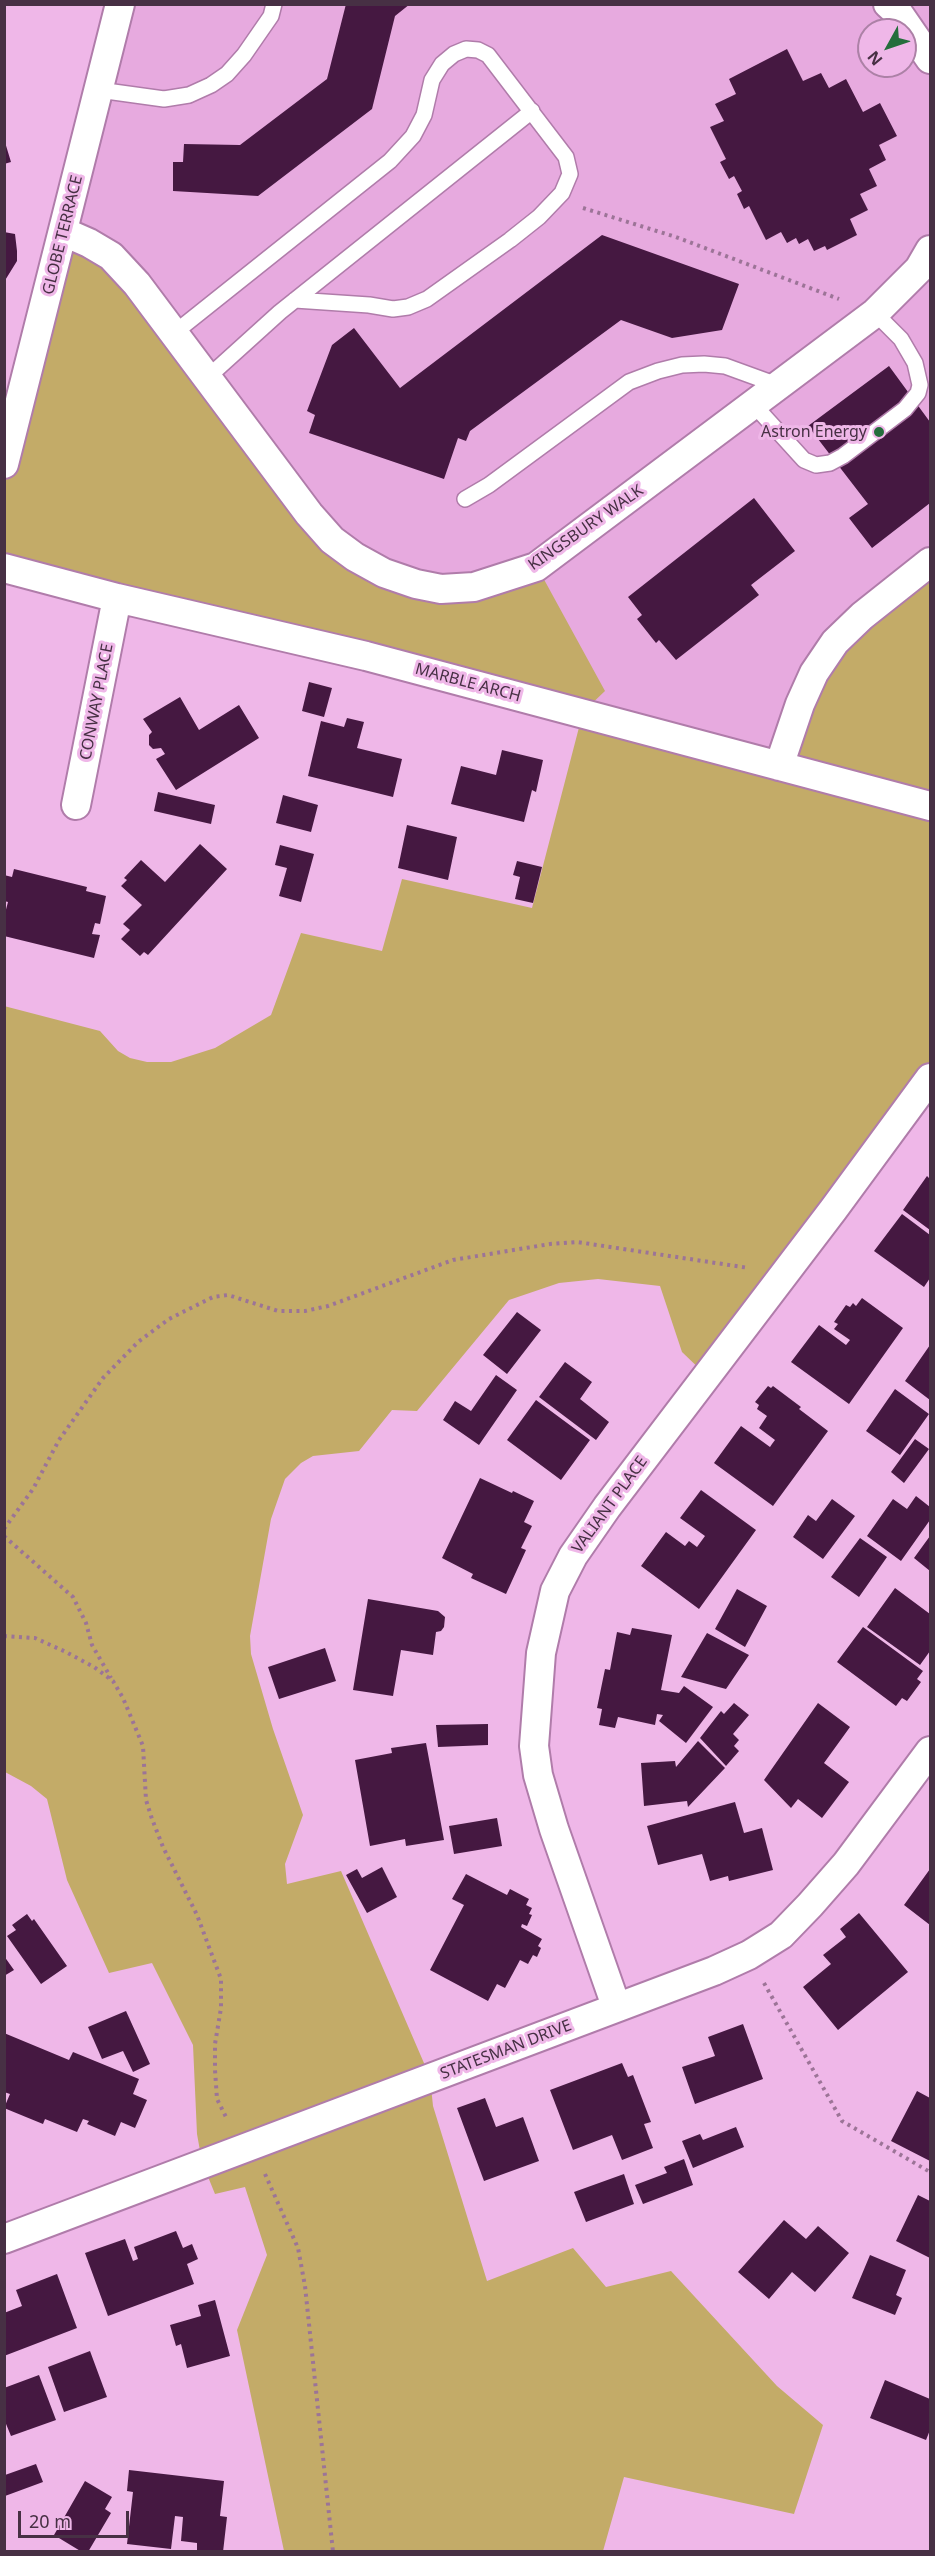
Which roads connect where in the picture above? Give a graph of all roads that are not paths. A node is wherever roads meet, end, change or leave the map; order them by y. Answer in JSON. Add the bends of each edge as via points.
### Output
{"nodes":[{"id":1,"x":120,"y":4,"type":"edge"},
{"id":2,"x":274,"y":4,"type":"edge"},
{"id":3,"x":888,"y":4,"type":"edge"},
{"id":4,"x":930,"y":59,"type":"edge"},
{"id":5,"x":99,"y":90,"type":"junction"},
{"id":6,"x":532,"y":111,"type":"junction"},
{"id":7,"x":64,"y":232,"type":"junction"},
{"id":8,"x":930,"y":250,"type":"edge"},
{"id":9,"x":295,"y":300,"type":"junction"},
{"id":10,"x":875,"y":313,"type":"junction"},
{"id":11,"x":173,"y":334,"type":"junction"},
{"id":12,"x":207,"y":378,"type":"junction"},
{"id":13,"x":780,"y":386,"type":"junction"},
{"id":14,"x":754,"y":405,"type":"junction"},
{"id":15,"x":4,"y":465,"type":"edge"},
{"id":16,"x":465,"y":499,"type":"dead end"},
{"id":17,"x":930,"y":562,"type":"edge"},
{"id":18,"x":4,"y":568,"type":"edge"},
{"id":19,"x":117,"y":598,"type":"junction"},
{"id":20,"x":779,"y":766,"type":"junction"},
{"id":21,"x":76,"y":805,"type":"dead end"},
{"id":22,"x":930,"y":806,"type":"edge"},
{"id":23,"x":930,"y":1078,"type":"edge"},
{"id":24,"x":930,"y":1751,"type":"edge"},
{"id":25,"x":616,"y":2006,"type":"junction"},
{"id":26,"x":4,"y":2239,"type":"edge"}],
"edges":[{"from":1,"to":5,"type":"street","name":"GLOBE TERRACE"},
{"from":2,"to":5,"type":"lane","via":[[258,36],[226,74],[211,85],[189,95],[164,99]]},
{"from":3,"to":4,"type":"street"},
{"from":5,"to":7,"type":"street","name":"GLOBE TERRACE"},
{"from":6,"to":9,"type":"lane"},
{"from":6,"to":9,"type":"lane","via":[[566,157],[570,169],[567,185],[539,217],[426,299],[408,307]]},
{"from":6,"to":11,"type":"lane","via":[[488,56],[466,49],[454,54],[436,71],[424,115],[413,136],[390,161]]},
{"from":7,"to":11,"type":"street","name":"KINGSBURY WALK","via":[[111,256]]},
{"from":7,"to":15,"type":"street","name":"GLOBE TERRACE"},
{"from":8,"to":10,"type":"street","name":"KINGSBURY WALK","via":[[919,268]]},
{"from":9,"to":12,"type":"lane"},
{"from":10,"to":13,"type":"street","name":"KINGSBURY WALK"},
{"from":10,"to":14,"type":"lane","via":[[901,339],[915,363],[920,385],[905,409],[843,456],[816,465],[804,460]]},
{"from":11,"to":12,"type":"street","name":"KINGSBURY WALK"},
{"from":12,"to":14,"type":"street","name":"KINGSBURY WALK","via":[[332,540],[384,573],[441,589],[474,587],[536,567]]},
{"from":13,"to":14,"type":"street","name":"KINGSBURY WALK"},
{"from":13,"to":16,"type":"lane","via":[[725,366],[682,365],[657,371],[629,382]]},
{"from":17,"to":20,"type":"street","via":[[835,642],[814,673],[800,704]]},
{"from":18,"to":19,"type":"street","name":"MARBLE ARCH"},
{"from":19,"to":20,"type":"street","name":"MARBLE ARCH","via":[[366,656]]},
{"from":19,"to":21,"type":"street","name":"CONWAY PLACE"},
{"from":20,"to":22,"type":"street","name":"MARBLE ARCH"},
{"from":23,"to":25,"type":"street","name":"VALIANT PLACE","via":[[607,1507],[573,1556],[555,1591],[541,1653],[534,1746],[538,1775]]},
{"from":24,"to":25,"type":"street","name":"STATESMAN DRIVE","via":[[846,1864],[781,1935],[714,1971]]},
{"from":25,"to":26,"type":"street","name":"STATESMAN DRIVE"}]}
